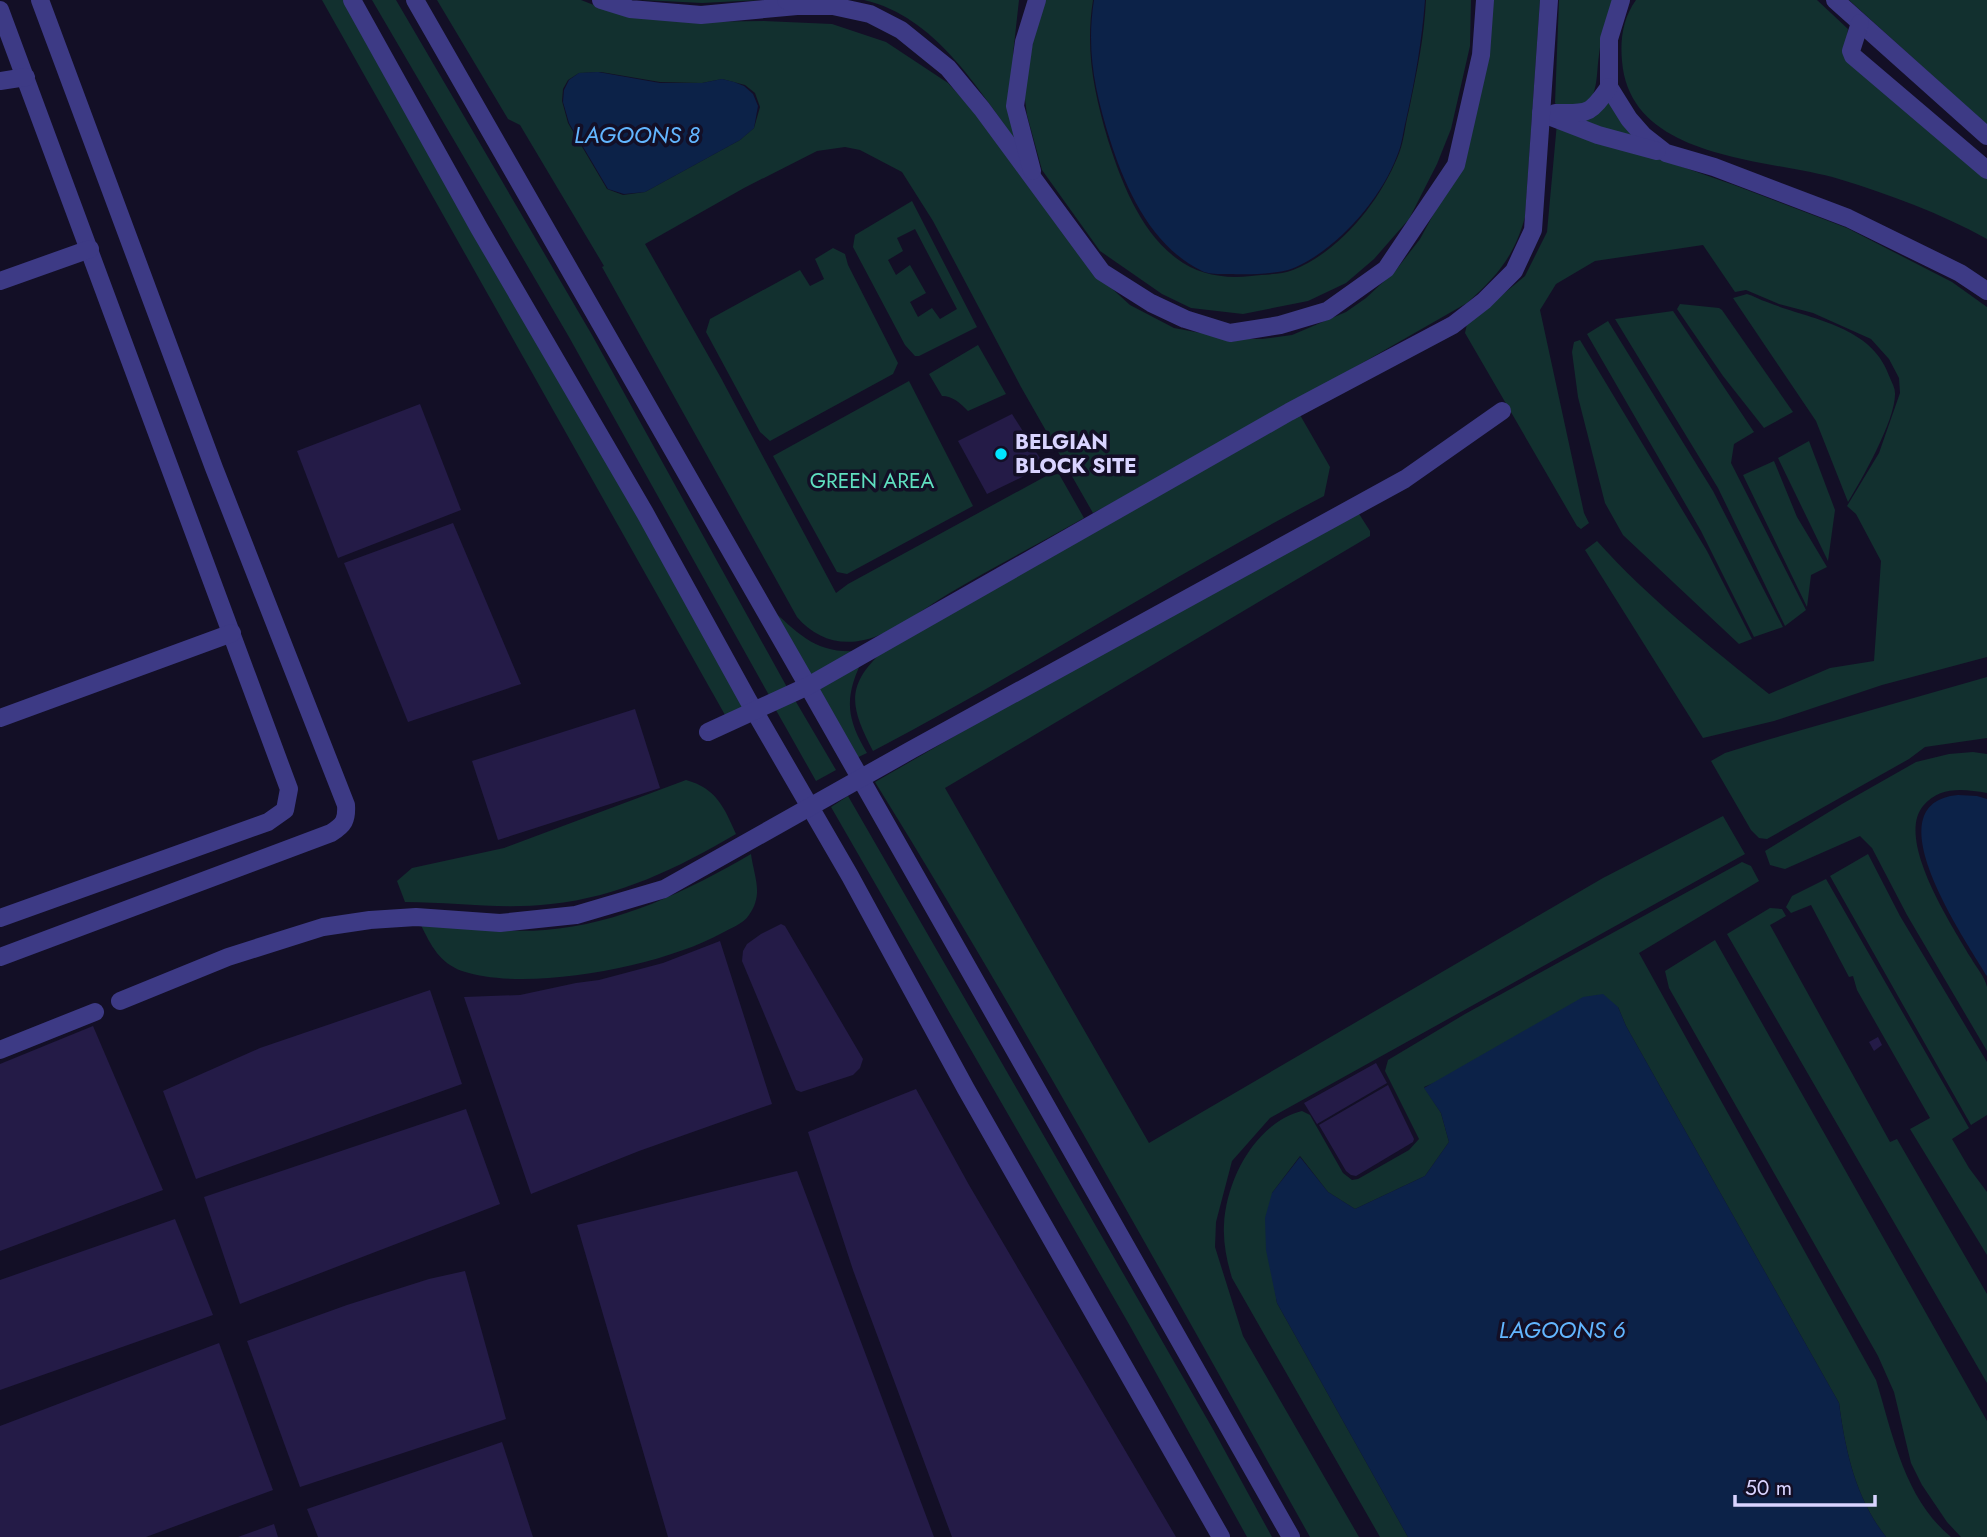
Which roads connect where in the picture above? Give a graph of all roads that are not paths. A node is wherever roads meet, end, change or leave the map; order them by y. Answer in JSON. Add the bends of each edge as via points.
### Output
{"nodes":[{"id":1,"x":40,"y":0,"type":"edge"},
{"id":2,"x":352,"y":0,"type":"edge"},
{"id":3,"x":415,"y":0,"type":"edge"},
{"id":4,"x":601,"y":0,"type":"edge"},
{"id":5,"x":1037,"y":0,"type":"edge"},
{"id":6,"x":1485,"y":0,"type":"edge"},
{"id":7,"x":1549,"y":0,"type":"edge"},
{"id":8,"x":1621,"y":0,"type":"edge"},
{"id":9,"x":1835,"y":0,"type":"edge"},
{"id":10,"x":792,"y":3,"type":"edge"},
{"id":11,"x":0,"y":10,"type":"edge"},
{"id":12,"x":1860,"y":23,"type":"junction"},
{"id":13,"x":26,"y":77,"type":"junction"},
{"id":14,"x":0,"y":81,"type":"edge"},
{"id":15,"x":1609,"y":87,"type":"junction"},
{"id":16,"x":1541,"y":113,"type":"junction"},
{"id":17,"x":1987,"y":136,"type":"edge"},
{"id":18,"x":1666,"y":153,"type":"junction"},
{"id":19,"x":1987,"y":170,"type":"edge"},
{"id":20,"x":1035,"y":181,"type":"junction"},
{"id":21,"x":90,"y":249,"type":"junction"},
{"id":22,"x":0,"y":281,"type":"edge"},
{"id":23,"x":1987,"y":291,"type":"edge"},
{"id":24,"x":1502,"y":411,"type":"dead end"},
{"id":25,"x":232,"y":633,"type":"junction"},
{"id":26,"x":808,"y":686,"type":"junction"},
{"id":27,"x":754,"y":711,"type":"junction"},
{"id":28,"x":0,"y":718,"type":"edge"},
{"id":29,"x":708,"y":732,"type":"dead end"},
{"id":30,"x":0,"y":918,"type":"edge"},
{"id":31,"x":0,"y":957,"type":"edge"},
{"id":32,"x":120,"y":1002,"type":"dead end"},
{"id":33,"x":94,"y":1012,"type":"dead end"},
{"id":34,"x":0,"y":1050,"type":"edge"},
{"id":35,"x":1221,"y":1537,"type":"edge"},
{"id":36,"x":1291,"y":1537,"type":"edge"}],
"edges":[{"from":1,"to":31,"type":"street","via":[[214,468],[346,805],[347,819],[331,833]]},
{"from":2,"to":27,"type":"street"},
{"from":3,"to":26,"type":"street"},
{"from":4,"to":10,"type":"street","via":[[630,9],[701,15]]},
{"from":5,"to":20,"type":"street","via":[[1024,42],[1015,106]]},
{"from":6,"to":20,"type":"street","via":[[1481,55],[1456,165],[1386,269],[1327,311],[1280,325],[1230,332],[1185,319],[1102,272]]},
{"from":7,"to":16,"type":"street"},
{"from":8,"to":15,"type":"street","via":[[1609,39]]},
{"from":9,"to":12,"type":"street"},
{"from":10,"to":20,"type":"street","via":[[870,14],[901,30],[948,68]]},
{"from":11,"to":13,"type":"street"},
{"from":12,"to":17,"type":"street"},
{"from":12,"to":19,"type":"street","via":[[1853,56]]},
{"from":13,"to":14,"type":"street"},
{"from":13,"to":21,"type":"street"},
{"from":15,"to":16,"type":"street","via":[[1596,106],[1583,114]]},
{"from":15,"to":18,"type":"street","via":[[1629,119]]},
{"from":16,"to":18,"type":"street","via":[[1598,135]]},
{"from":16,"to":26,"type":"street","via":[[1533,230],[1514,271],[1454,325],[1289,412]]},
{"from":18,"to":23,"type":"street","via":[[1848,218]]},
{"from":21,"to":22,"type":"street"},
{"from":21,"to":25,"type":"street"},
{"from":24,"to":32,"type":"street","via":[[1405,479],[664,889],[576,915],[499,923],[416,917],[323,927],[228,957]]},
{"from":25,"to":28,"type":"street"},
{"from":25,"to":30,"type":"street","via":[[289,789],[285,810],[268,822]]},
{"from":26,"to":27,"type":"street"},
{"from":26,"to":36,"type":"street"},
{"from":27,"to":29,"type":"street"},
{"from":27,"to":35,"type":"street"},
{"from":33,"to":34,"type":"street"}]}
